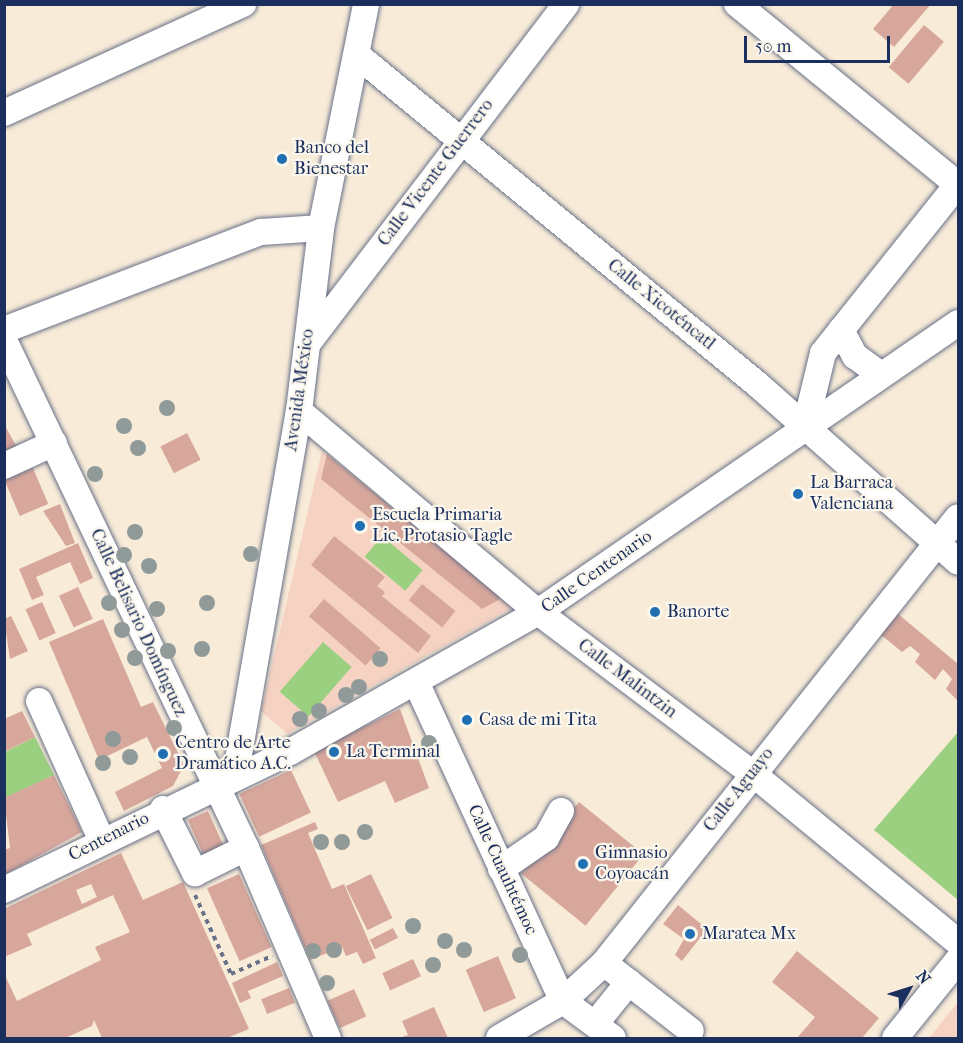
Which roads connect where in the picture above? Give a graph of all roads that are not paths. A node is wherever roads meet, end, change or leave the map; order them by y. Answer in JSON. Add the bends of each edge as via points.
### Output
{"nodes":[{"id":1,"x":243,"y":4,"type":"edge"},
{"id":2,"x":366,"y":4,"type":"edge"},
{"id":3,"x":566,"y":4,"type":"edge"},
{"id":4,"x":737,"y":4,"type":"edge"},
{"id":5,"x":357,"y":56,"type":"junction"},
{"id":6,"x":4,"y":113,"type":"edge"},
{"id":7,"x":460,"y":141,"type":"junction"},
{"id":8,"x":958,"y":185,"type":"edge"},
{"id":9,"x":321,"y":228,"type":"junction"},
{"id":10,"x":958,"y":323,"type":"edge"},
{"id":11,"x":4,"y":330,"type":"edge"},
{"id":12,"x":841,"y":330,"type":"junction"},
{"id":13,"x":4,"y":340,"type":"edge"},
{"id":14,"x":308,"y":343,"type":"junction"},
{"id":15,"x":880,"y":374,"type":"junction"},
{"id":16,"x":298,"y":411,"type":"junction"},
{"id":17,"x":805,"y":427,"type":"junction"},
{"id":18,"x":54,"y":443,"type":"junction"},
{"id":19,"x":4,"y":466,"type":"edge"},
{"id":20,"x":958,"y":517,"type":"edge"},
{"id":21,"x":936,"y":544,"type":"junction"},
{"id":22,"x":958,"y":562,"type":"edge"},
{"id":23,"x":538,"y":612,"type":"junction"},
{"id":24,"x":416,"y":682,"type":"junction"},
{"id":25,"x":39,"y":701,"type":"dead end"},
{"id":26,"x":752,"y":773,"type":"junction"},
{"id":27,"x":225,"y":781,"type":"junction"},
{"id":28,"x":163,"y":809,"type":"junction"},
{"id":29,"x":561,"y":811,"type":"dead end"},
{"id":30,"x":102,"y":841,"type":"junction"},
{"id":31,"x":246,"y":848,"type":"junction"},
{"id":32,"x":501,"y":869,"type":"junction"},
{"id":33,"x":4,"y":890,"type":"edge"},
{"id":34,"x":958,"y":942,"type":"edge"},
{"id":35,"x":958,"y":960,"type":"edge"},
{"id":36,"x":604,"y":963,"type":"junction"},
{"id":37,"x":629,"y":982,"type":"junction"},
{"id":38,"x":563,"y":1001,"type":"junction"},
{"id":39,"x":604,"y":1031,"type":"edge"},
{"id":40,"x":691,"y":1031,"type":"dead end"},
{"id":41,"x":328,"y":1038,"type":"edge"},
{"id":42,"x":499,"y":1038,"type":"edge"},
{"id":43,"x":895,"y":1038,"type":"edge"}],
"edges":[{"from":1,"to":6,"type":"street"},
{"from":2,"to":5,"type":"street","name":"Avenida México"},
{"from":3,"to":7,"type":"street","name":"Calle Vicente Guerrero"},
{"from":4,"to":8,"type":"street"},
{"from":5,"to":7,"type":"street","name":"Calle Xicoténcatl"},
{"from":5,"to":9,"type":"street","name":"Avenida México"},
{"from":7,"to":14,"type":"street","name":"Calle Vicente Guerrero"},
{"from":7,"to":17,"type":"street","name":"Calle Xicoténcatl"},
{"from":8,"to":12,"type":"street"},
{"from":9,"to":11,"type":"street","via":[[261,232]]},
{"from":9,"to":14,"type":"street","name":"Avenida México"},
{"from":10,"to":15,"type":"street","name":"Calle Centenario"},
{"from":12,"to":15,"type":"street","via":[[855,356]]},
{"from":12,"to":17,"type":"street","via":[[823,353],[812,381]]},
{"from":13,"to":18,"type":"street","name":"Calle Belisario Domínguez"},
{"from":14,"to":16,"type":"street","name":"Avenida México"},
{"from":15,"to":17,"type":"street","name":"Calle Centenario"},
{"from":16,"to":23,"type":"street","name":"Calle Malintzin"},
{"from":16,"to":27,"type":"street","name":"Avenida México"},
{"from":17,"to":21,"type":"street","name":"Calle Xicoténcatl"},
{"from":17,"to":23,"type":"street","name":"Calle Centenario"},
{"from":18,"to":19,"type":"street"},
{"from":18,"to":27,"type":"street","name":"Calle Belisario Domínguez"},
{"from":20,"to":21,"type":"street","name":"Calle Aguayo"},
{"from":21,"to":22,"type":"street","name":"Calle Xicoténcatl"},
{"from":21,"to":26,"type":"street","name":"Calle Aguayo"},
{"from":23,"to":24,"type":"street","name":"Calle Centenario"},
{"from":23,"to":26,"type":"street","name":"Calle Malintzin"},
{"from":24,"to":27,"type":"street","name":"Calle Centenario"},
{"from":24,"to":32,"type":"street","name":"Calle Cuauhtémoc"},
{"from":25,"to":30,"type":"street"},
{"from":26,"to":34,"type":"street","name":"Calle Malintzin"},
{"from":26,"to":36,"type":"street","name":"Calle Aguayo"},
{"from":27,"to":28,"type":"street","name":"Centenario"},
{"from":27,"to":31,"type":"street","name":"Calle Belisario Domínguez"},
{"from":28,"to":30,"type":"street","name":"Centenario"},
{"from":28,"to":31,"type":"street","via":[[195,873]]},
{"from":29,"to":32,"type":"street","via":[[546,838]]},
{"from":30,"to":33,"type":"street","name":"Centenario"},
{"from":31,"to":41,"type":"street","name":"Calle Belisario Domínguez"},
{"from":32,"to":38,"type":"street","name":"Calle Cuauhtémoc"},
{"from":35,"to":43,"type":"street"},
{"from":36,"to":37,"type":"street"},
{"from":36,"to":38,"type":"street","name":"Calle Aguayo"},
{"from":37,"to":39,"type":"street"},
{"from":37,"to":40,"type":"street"},
{"from":38,"to":39,"type":"street","name":"Calle Cuauhtémoc"},
{"from":38,"to":42,"type":"street","name":"Calle Aguayo"}]}
